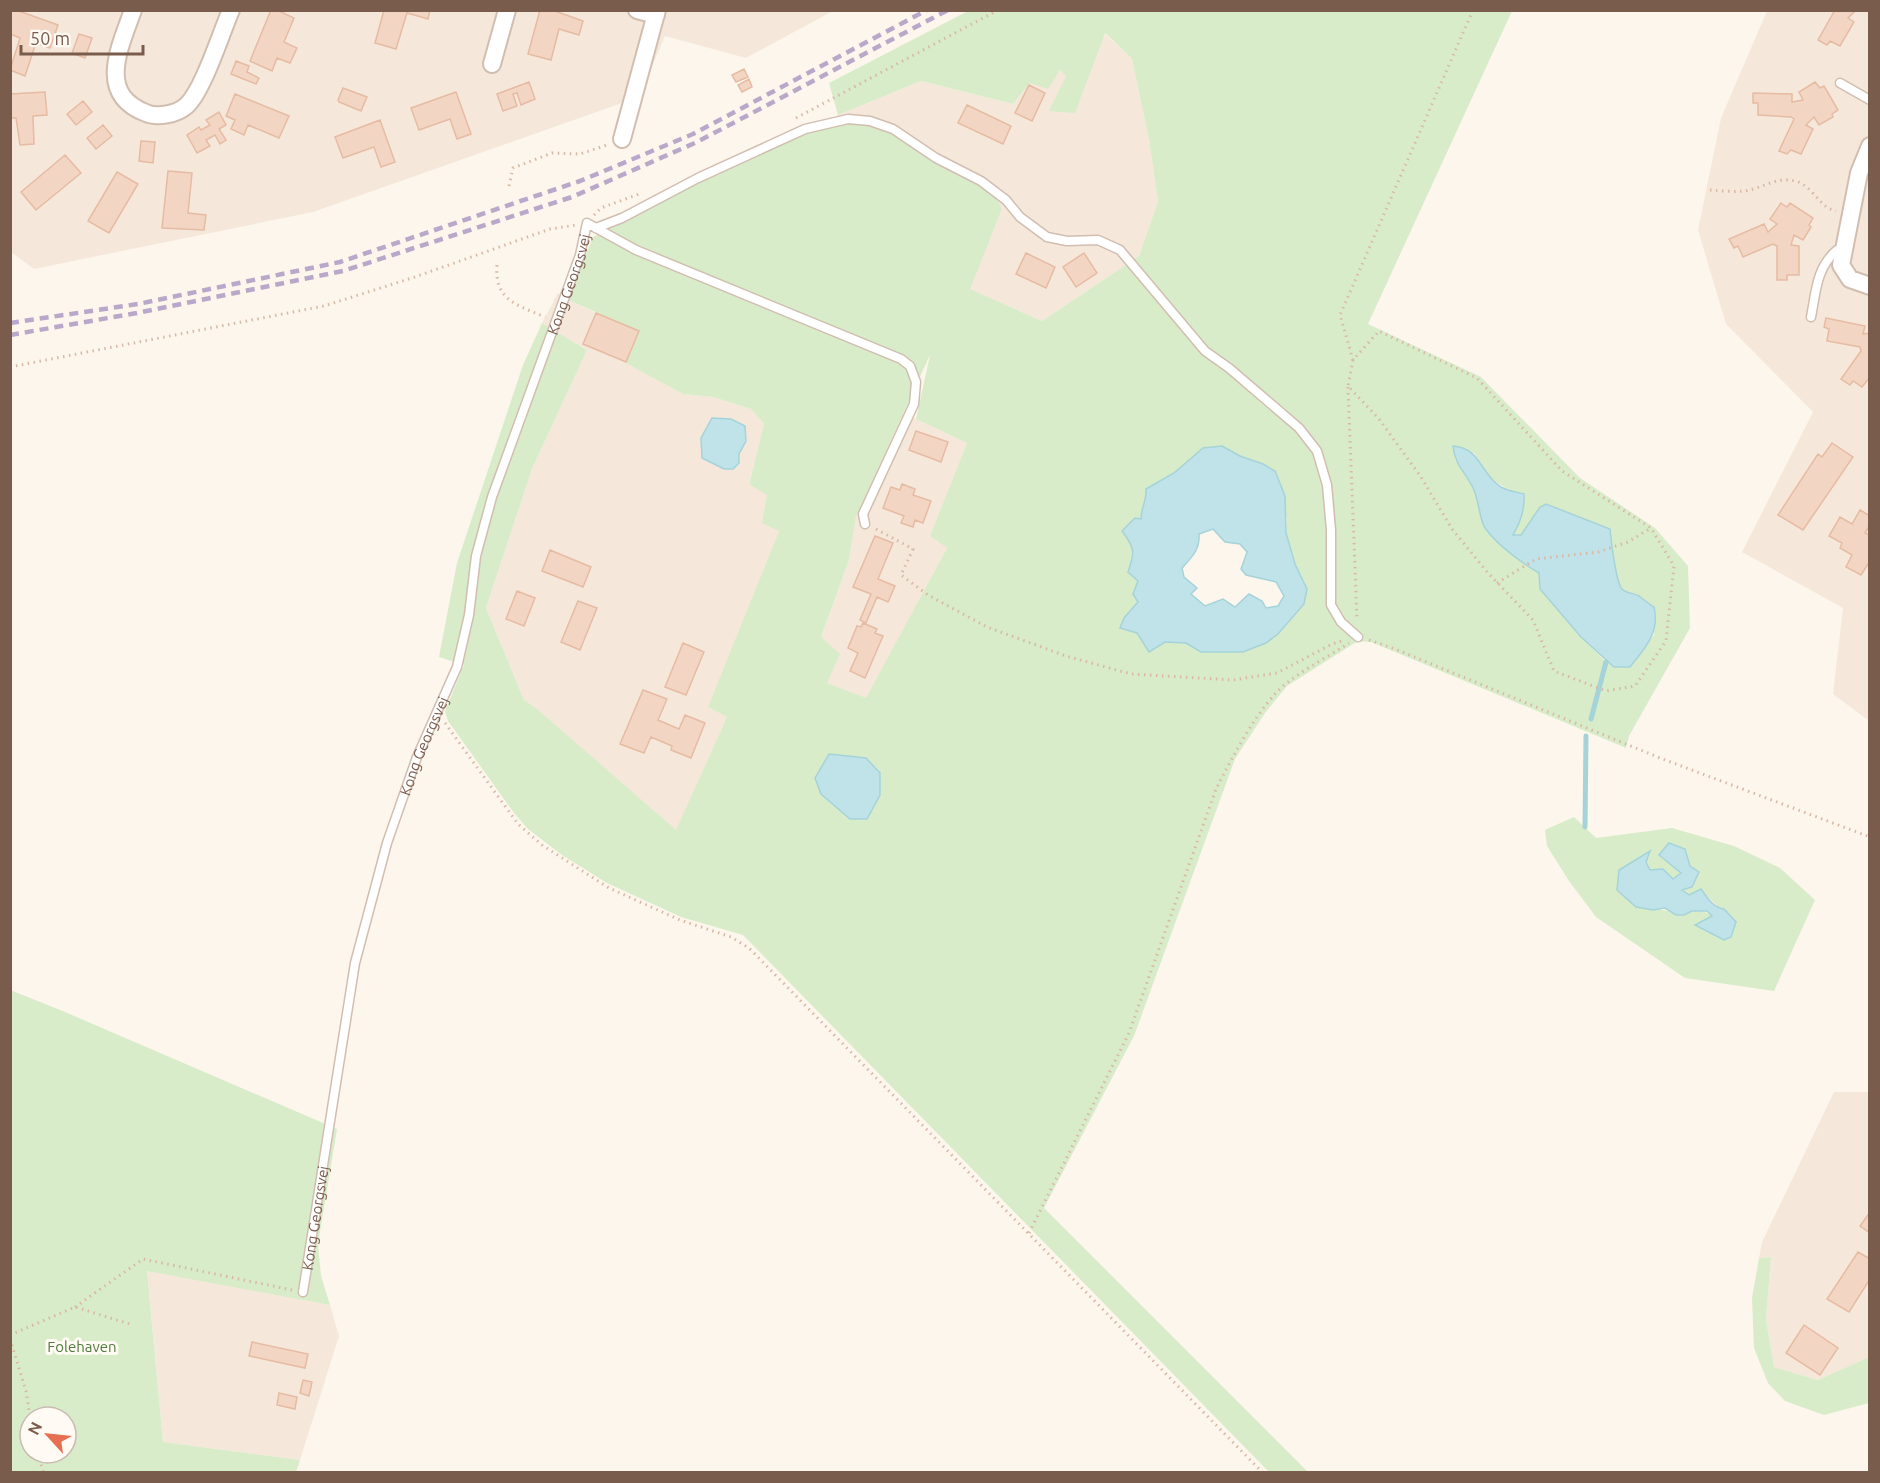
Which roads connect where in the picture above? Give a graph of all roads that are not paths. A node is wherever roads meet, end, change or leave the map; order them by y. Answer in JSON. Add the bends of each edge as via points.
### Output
{"nodes":[{"id":1,"x":133,"y":10,"type":"edge"},
{"id":2,"x":231,"y":10,"type":"edge"},
{"id":3,"x":507,"y":10,"type":"edge"},
{"id":4,"x":637,"y":10,"type":"edge"},
{"id":5,"x":656,"y":13,"type":"edge"},
{"id":6,"x":492,"y":64,"type":"dead end"},
{"id":7,"x":1840,"y":83,"type":"dead end"},
{"id":8,"x":1869,"y":100,"type":"edge"},
{"id":9,"x":622,"y":139,"type":"road end"},
{"id":10,"x":1869,"y":146,"type":"edge"},
{"id":11,"x":596,"y":228,"type":"junction"},
{"id":12,"x":1844,"y":251,"type":"junction"},
{"id":13,"x":1869,"y":286,"type":"edge"},
{"id":14,"x":1811,"y":317,"type":"dead end"},
{"id":15,"x":865,"y":524,"type":"road end"},
{"id":16,"x":1358,"y":637,"type":"road end"},
{"id":17,"x":303,"y":1292,"type":"road end"}],
"edges":[{"from":1,"to":2,"type":"street","via":[[116,58],[117,85],[130,105],[149,115],[168,114],[186,106],[199,87]]},
{"from":3,"to":6,"type":"street"},
{"from":4,"to":5,"type":"street"},
{"from":5,"to":9,"type":"street"},
{"from":7,"to":8,"type":"lane"},
{"from":10,"to":12,"type":"street","via":[[1859,173]]},
{"from":11,"to":15,"type":"lane","name":"Kong Georgsvej","via":[[636,250],[901,358],[910,366],[916,382],[914,404],[863,514]]},
{"from":11,"to":16,"type":"lane","name":"Kong Georgsvej","via":[[805,129],[848,118],[893,129],[936,158],[981,181],[1047,237],[1098,240],[1119,250],[1204,351],[1299,428],[1317,452],[1327,485],[1331,605],[1341,622]]},
{"from":11,"to":17,"type":"lane","name":"Kong Georgsvej","via":[[587,223],[580,255],[492,497],[476,555],[458,667],[417,758],[367,915],[355,963]]},
{"from":12,"to":13,"type":"street","via":[[1841,265],[1850,279]]},
{"from":12,"to":14,"type":"lane","via":[[1837,250],[1827,259],[1820,273]]}]}
